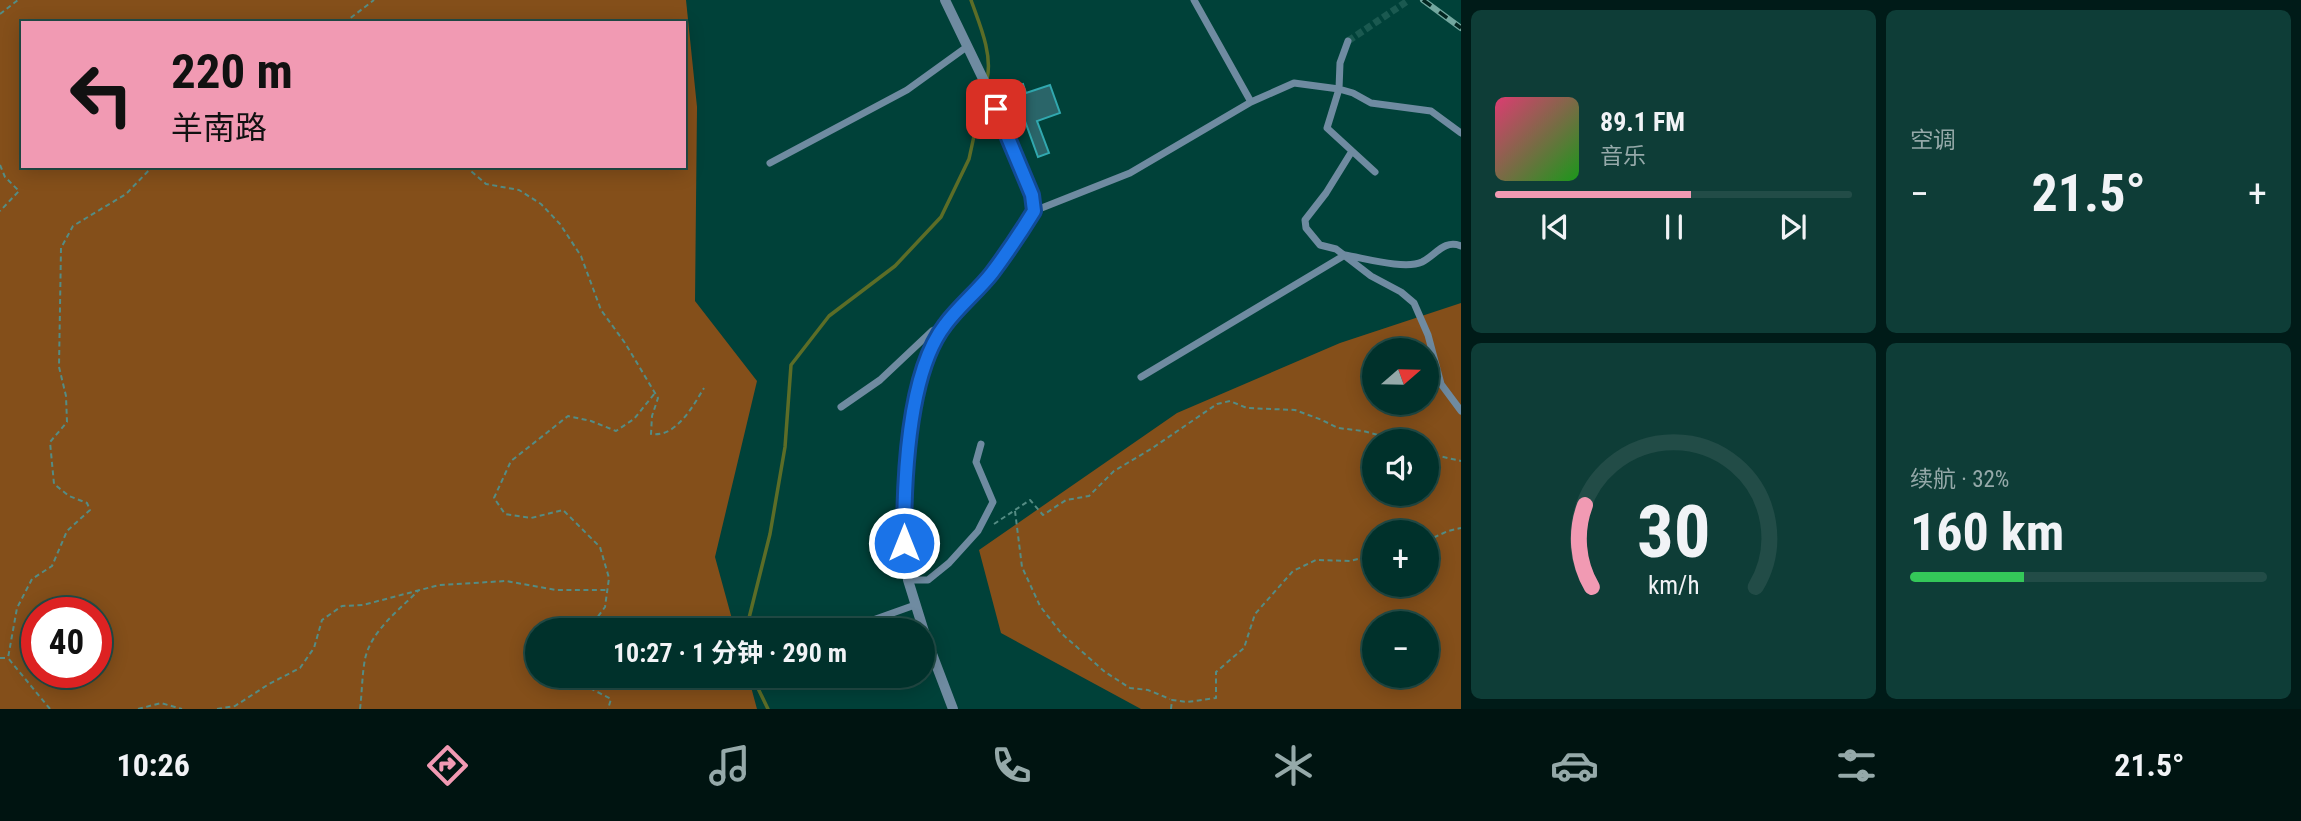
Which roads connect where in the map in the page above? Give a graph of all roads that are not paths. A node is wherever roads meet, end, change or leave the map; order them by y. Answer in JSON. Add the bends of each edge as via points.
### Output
{"nodes":[{"id":1,"x":945,"y":0,"type":"edge"},
{"id":2,"x":1195,"y":0,"type":"edge"},
{"id":3,"x":1348,"y":41,"type":"tunnel mouth"},
{"id":4,"x":968,"y":46,"type":"junction"},
{"id":5,"x":1339,"y":89,"type":"junction"},
{"id":6,"x":1251,"y":103,"type":"junction"},
{"id":7,"x":1461,"y":133,"type":"edge"},
{"id":8,"x":1352,"y":151,"type":"junction"},
{"id":9,"x":770,"y":163,"type":"dead end"},
{"id":10,"x":1376,"y":172,"type":"dead end"},
{"id":11,"x":1034,"y":211,"type":"junction"},
{"id":12,"x":1461,"y":246,"type":"edge"},
{"id":13,"x":1345,"y":255,"type":"junction"},
{"id":14,"x":944,"y":326,"type":"junction"},
{"id":15,"x":1142,"y":377,"type":"dead end"},
{"id":16,"x":841,"y":407,"type":"dead end"},
{"id":17,"x":1461,"y":411,"type":"edge"},
{"id":18,"x":981,"y":444,"type":"dead end"},
{"id":19,"x":908,"y":580,"type":"junction"},
{"id":20,"x":915,"y":605,"type":"junction"},
{"id":21,"x":879,"y":618,"type":"edge"},
{"id":22,"x":953,"y":709,"type":"edge"}],
"edges":[{"from":1,"to":4,"type":"street"},
{"from":2,"to":6,"type":"street"},
{"from":3,"to":5,"type":"street","via":[[1340,63]]},
{"from":4,"to":9,"type":"street","via":[[907,89]]},
{"from":4,"to":11,"type":"street","via":[[1032,195]]},
{"from":5,"to":6,"type":"street","via":[[1294,83]]},
{"from":5,"to":7,"type":"street","via":[[1371,103],[1431,111]]},
{"from":5,"to":8,"type":"street","via":[[1327,128]]},
{"from":6,"to":11,"type":"street","via":[[1130,173]]},
{"from":8,"to":10,"type":"street"},
{"from":8,"to":13,"type":"street","via":[[1305,220],[1320,244]]},
{"from":11,"to":14,"type":"street","via":[[991,274]]},
{"from":12,"to":13,"type":"street","via":[[1445,245],[1421,263],[1405,265]]},
{"from":13,"to":15,"type":"street"},
{"from":13,"to":17,"type":"street","via":[[1414,303],[1441,384]]},
{"from":14,"to":16,"type":"street"},
{"from":14,"to":19,"type":"street","via":[[926,360],[909,435],[904,489]]},
{"from":18,"to":19,"type":"street","via":[[976,462],[993,502],[978,531],[928,580]]},
{"from":19,"to":20,"type":"street"},
{"from":20,"to":21,"type":"street"},
{"from":20,"to":22,"type":"street"}]}
